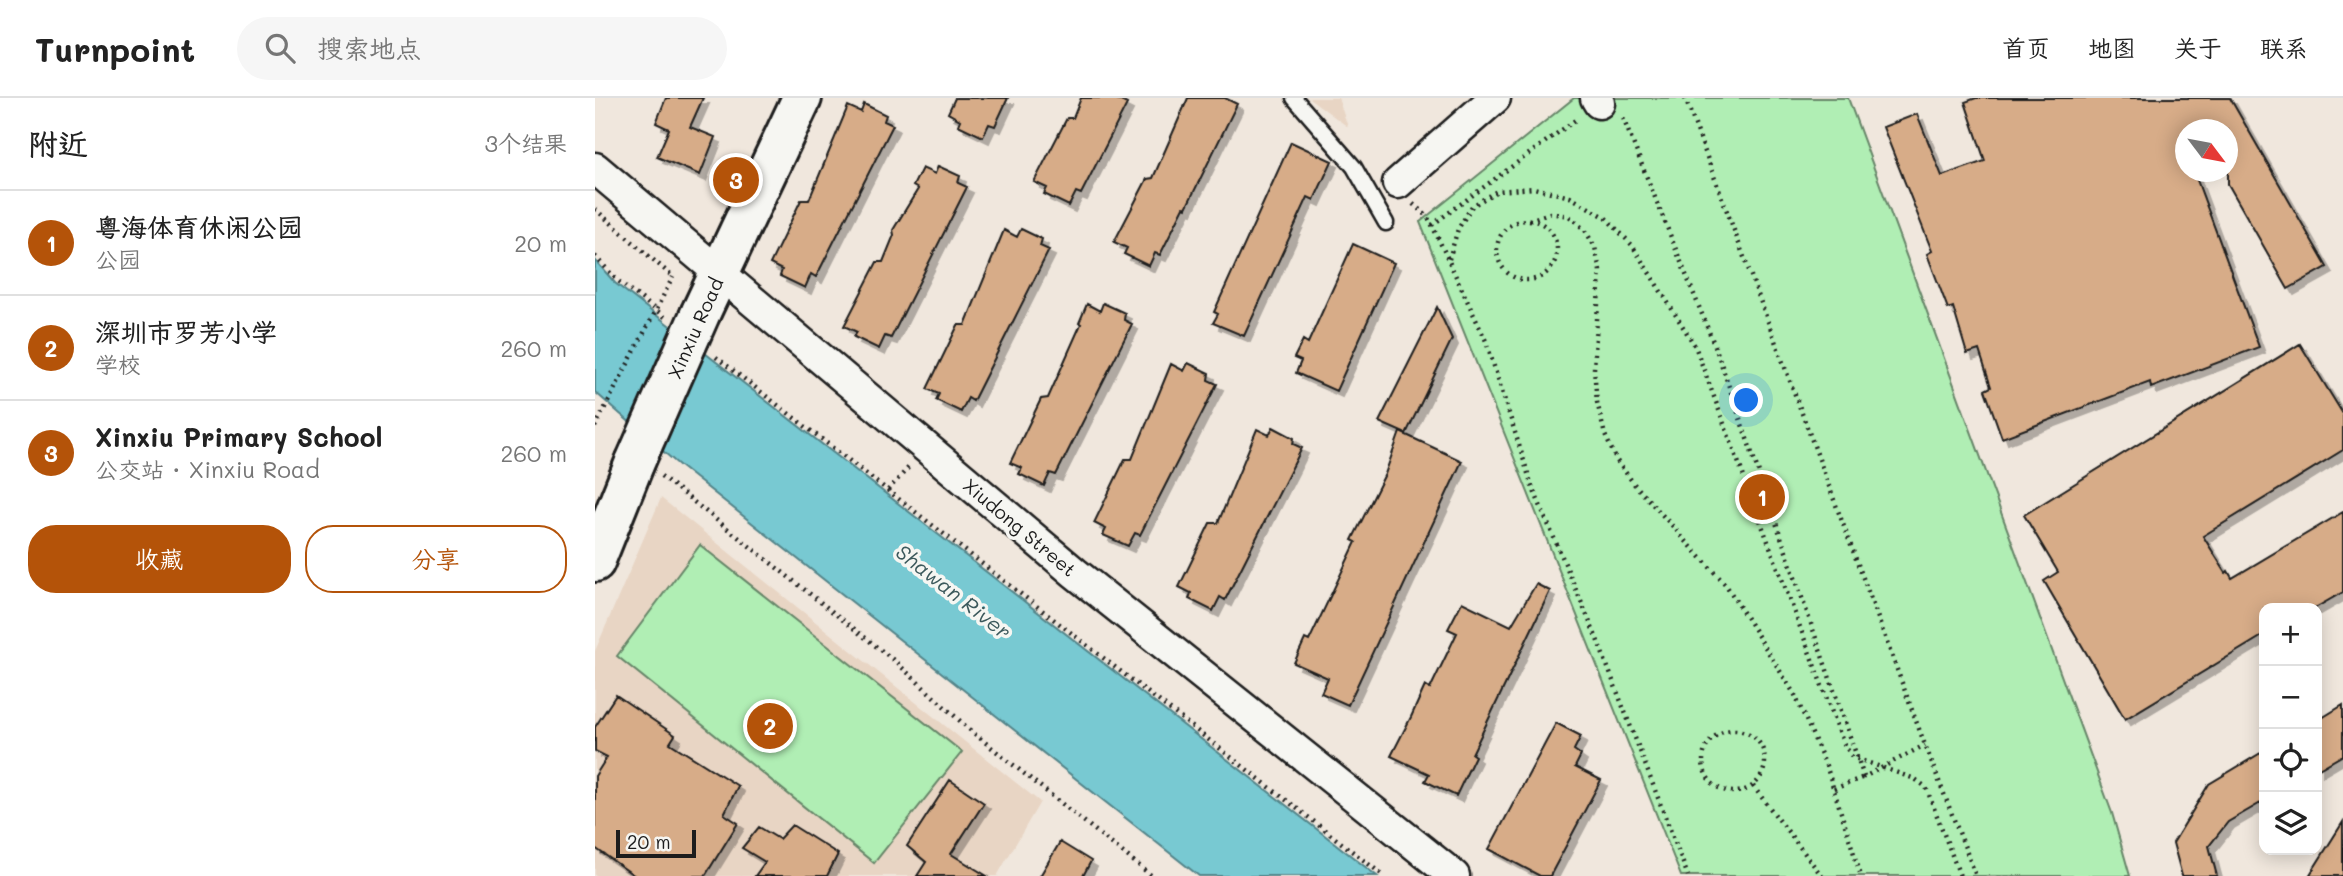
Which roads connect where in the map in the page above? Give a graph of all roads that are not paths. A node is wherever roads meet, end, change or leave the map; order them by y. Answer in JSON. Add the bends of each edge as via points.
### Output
{"nodes":[{"id":1,"x":802,"y":98,"type":"edge"},
{"id":2,"x":1294,"y":98,"type":"edge"},
{"id":3,"x":1495,"y":98,"type":"edge"},
{"id":4,"x":595,"y":168,"type":"edge"},
{"id":5,"x":1398,"y":183,"type":"dead end"},
{"id":6,"x":1387,"y":223,"type":"dead end"},
{"id":7,"x":719,"y":275,"type":"junction"},
{"id":8,"x":639,"y":474,"type":"junction"},
{"id":9,"x":595,"y":540,"type":"edge"},
{"id":10,"x":595,"y":562,"type":"edge"},
{"id":11,"x":1454,"y":876,"type":"edge"}],
"edges":[{"from":1,"to":7,"type":"main road","name":"Xinxiu Road"},
{"from":2,"to":6,"type":"lane","via":[[1354,167]]},
{"from":3,"to":5,"type":"street"},
{"from":4,"to":7,"type":"street","name":"Xiudong Street"},
{"from":7,"to":8,"type":"main road","name":"Xinxiu Road","bridge":true,"via":[[686,317]]},
{"from":7,"to":11,"type":"street","name":"Xiudong Street","via":[[1075,573]]},
{"from":8,"to":9,"type":"main road"},
{"from":8,"to":10,"type":"main road","name":"Xinxiu Road"}]}
